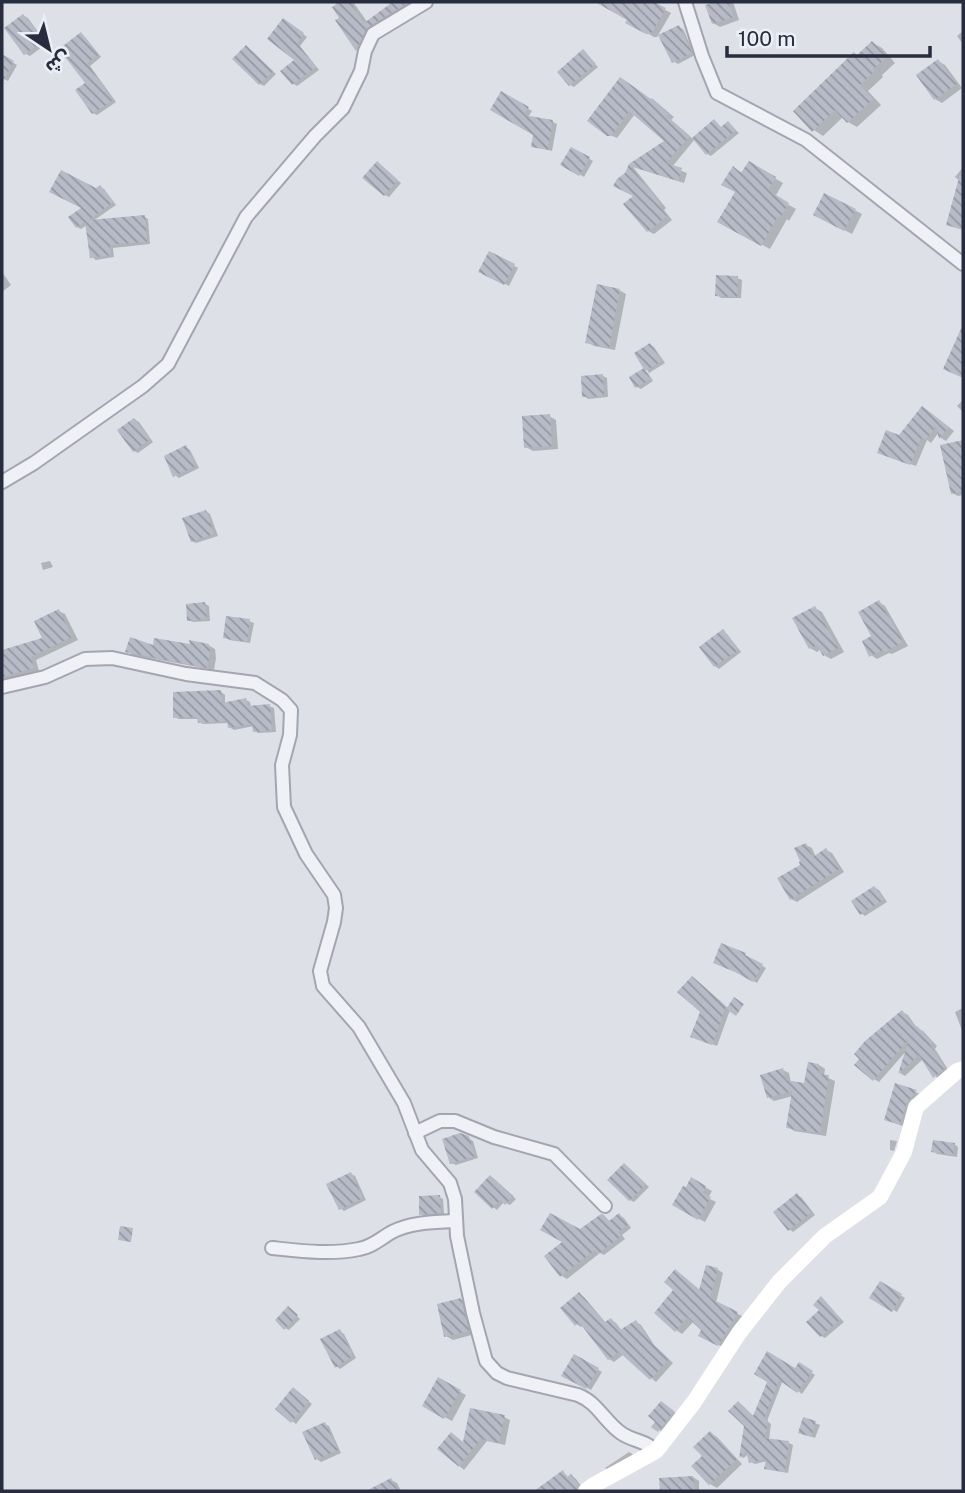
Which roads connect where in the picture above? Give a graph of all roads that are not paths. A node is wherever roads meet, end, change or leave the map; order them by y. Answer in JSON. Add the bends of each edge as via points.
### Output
{"nodes":[{"id":1,"x":426,"y":2,"type":"edge"},
{"id":2,"x":685,"y":2,"type":"edge"},
{"id":3,"x":963,"y":264,"type":"edge"},
{"id":4,"x":2,"y":482,"type":"edge"},
{"id":5,"x":2,"y":687,"type":"edge"},
{"id":6,"x":963,"y":1069,"type":"edge"},
{"id":7,"x":415,"y":1133,"type":"junction"},
{"id":8,"x":605,"y":1206,"type":"dead end"},
{"id":9,"x":456,"y":1221,"type":"junction"},
{"id":10,"x":272,"y":1248,"type":"dead end"},
{"id":11,"x":656,"y":1451,"type":"junction"},
{"id":12,"x":586,"y":1491,"type":"edge"}],
"edges":[{"from":1,"to":4,"type":"street","via":[[373,34],[343,108],[246,217],[168,364]]},
{"from":2,"to":3,"type":"street","via":[[717,93],[806,140]]},
{"from":5,"to":7,"type":"street","via":[[45,677],[85,659],[112,658],[255,683],[282,700],[291,710],[282,765],[285,807],[306,854],[334,895],[336,908],[320,971],[323,986],[359,1027],[404,1103]]},
{"from":6,"to":11,"type":"street","via":[[916,1107],[904,1152],[880,1197],[825,1236],[779,1282]]},
{"from":7,"to":8,"type":"street","via":[[440,1121],[455,1121],[554,1154]]},
{"from":7,"to":9,"type":"street","via":[[422,1150],[450,1183]]},
{"from":9,"to":10,"type":"street","via":[[404,1227],[361,1249],[316,1253]]},
{"from":9,"to":11,"type":"street","via":[[486,1361],[507,1378],[589,1399],[622,1434]]},
{"from":11,"to":12,"type":"street"}]}
